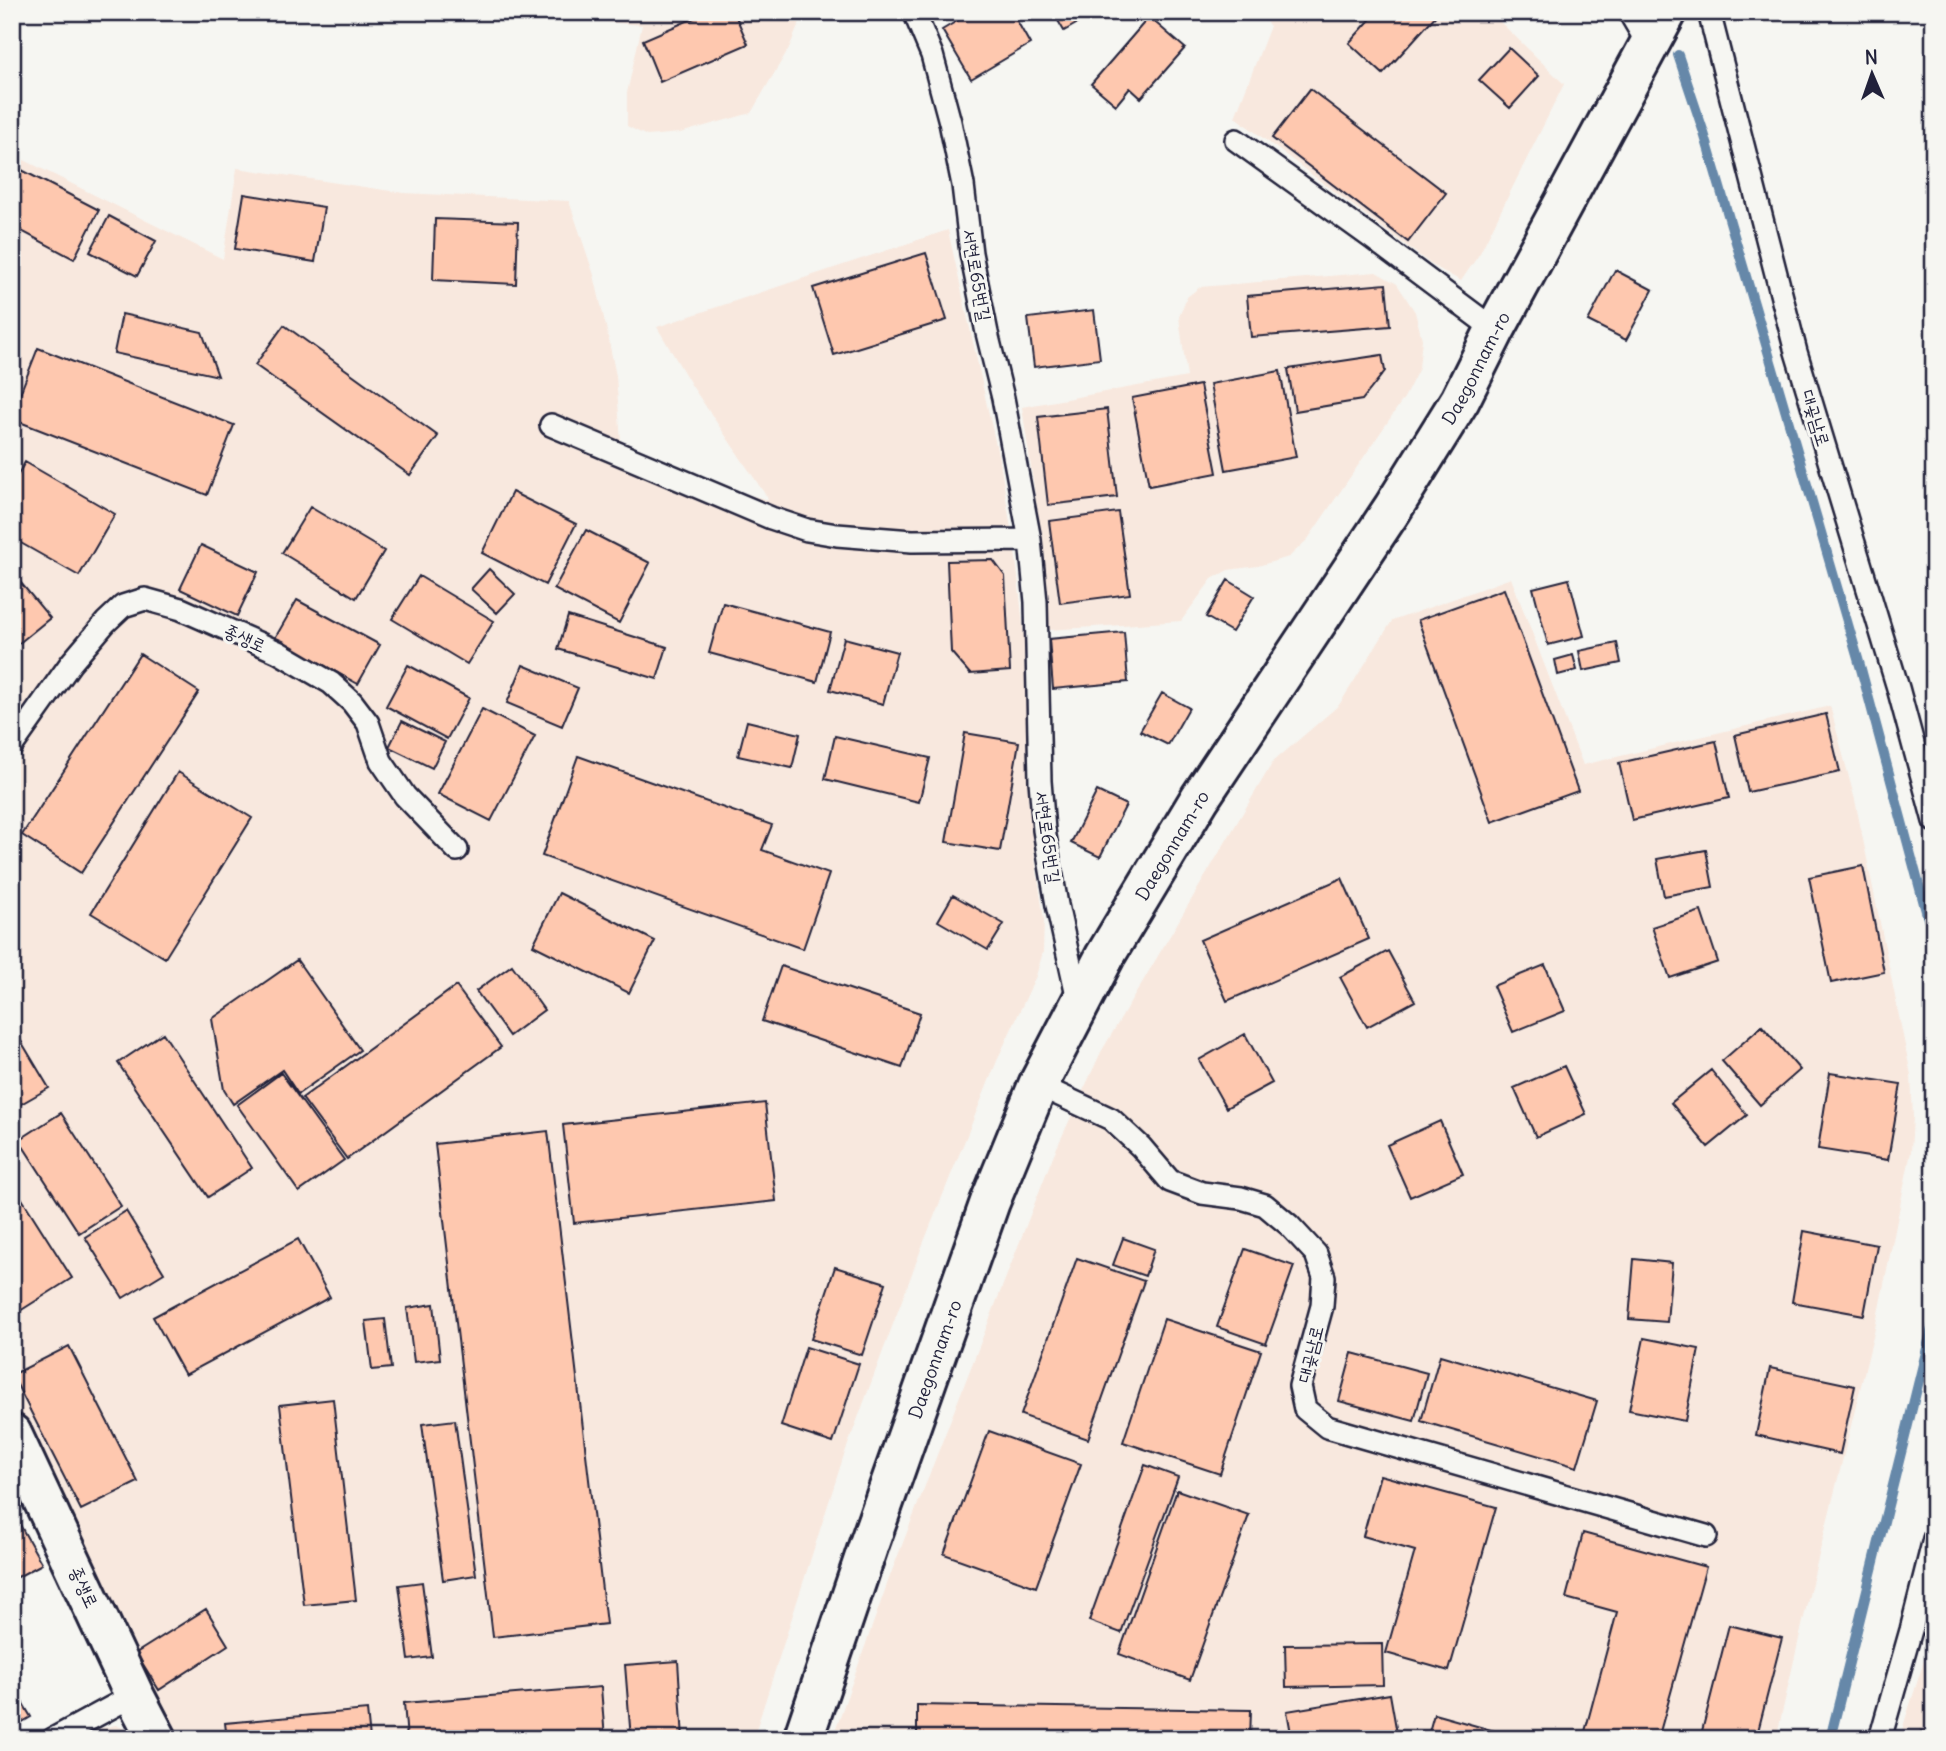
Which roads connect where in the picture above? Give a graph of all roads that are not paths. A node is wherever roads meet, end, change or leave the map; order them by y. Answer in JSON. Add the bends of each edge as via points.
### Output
{"nodes":[{"id":1,"x":914,"y":12,"type":"edge"},
{"id":2,"x":1629,"y":12,"type":"edge"},
{"id":3,"x":1667,"y":12,"type":"edge"},
{"id":4,"x":1709,"y":12,"type":"edge"},
{"id":5,"x":1649,"y":46,"type":"junction"},
{"id":6,"x":1236,"y":140,"type":"dead end"},
{"id":7,"x":1495,"y":330,"type":"junction"},
{"id":8,"x":551,"y":425,"type":"dead end"},
{"id":9,"x":1030,"y":540,"type":"junction"},
{"id":10,"x":12,"y":746,"type":"edge"},
{"id":11,"x":1934,"y":821,"type":"edge"},
{"id":12,"x":457,"y":850,"type":"dead end"},
{"id":13,"x":1080,"y":1005,"type":"junction"},
{"id":14,"x":1038,"y":1085,"type":"junction"},
{"id":15,"x":12,"y":1434,"type":"edge"},
{"id":16,"x":1706,"y":1536,"type":"dead end"},
{"id":17,"x":1934,"y":1539,"type":"edge"},
{"id":18,"x":134,"y":1695,"type":"junction"},
{"id":19,"x":53,"y":1739,"type":"edge"},
{"id":20,"x":157,"y":1739,"type":"edge"},
{"id":21,"x":803,"y":1739,"type":"edge"},
{"id":22,"x":1880,"y":1739,"type":"edge"}],
"edges":[{"from":1,"to":9,"type":"lane","name":"서현로65번길","via":[[932,55],[950,122],[971,253]]},
{"from":2,"to":5,"type":"lane"},
{"from":3,"to":5,"type":"street","name":"Daegonnam-ro"},
{"from":4,"to":11,"type":"lane","name":"대곶남로","via":[[1796,352]]},
{"from":5,"to":7,"type":"street","name":"Daegonnam-ro"},
{"from":6,"to":7,"type":"lane"},
{"from":7,"to":13,"type":"street","name":"Daegonnam-ro","via":[[1460,400],[1200,798]]},
{"from":8,"to":9,"type":"lane","via":[[807,530],[912,541]]},
{"from":9,"to":13,"type":"lane","name":"서현로65번길","via":[[1044,830]]},
{"from":10,"to":12,"type":"lane","name":"종생로","via":[[106,622],[123,606],[145,599],[181,609],[278,652],[331,683],[368,723],[381,761],[405,796]]},
{"from":13,"to":14,"type":"street","name":"Daegonnam-ro"},
{"from":14,"to":16,"type":"lane","name":"대곶남로","via":[[1111,1119],[1170,1181],[1202,1193],[1265,1205],[1316,1254],[1324,1277],[1322,1306],[1300,1386],[1305,1409],[1326,1427]]},
{"from":14,"to":21,"type":"street","name":"Daegonnam-ro","via":[[990,1202]]},
{"from":15,"to":18,"type":"street","name":"종생로"},
{"from":17,"to":22,"type":"lane"},
{"from":18,"to":19,"type":"lane"},
{"from":18,"to":20,"type":"street","name":"종생로"}]}
